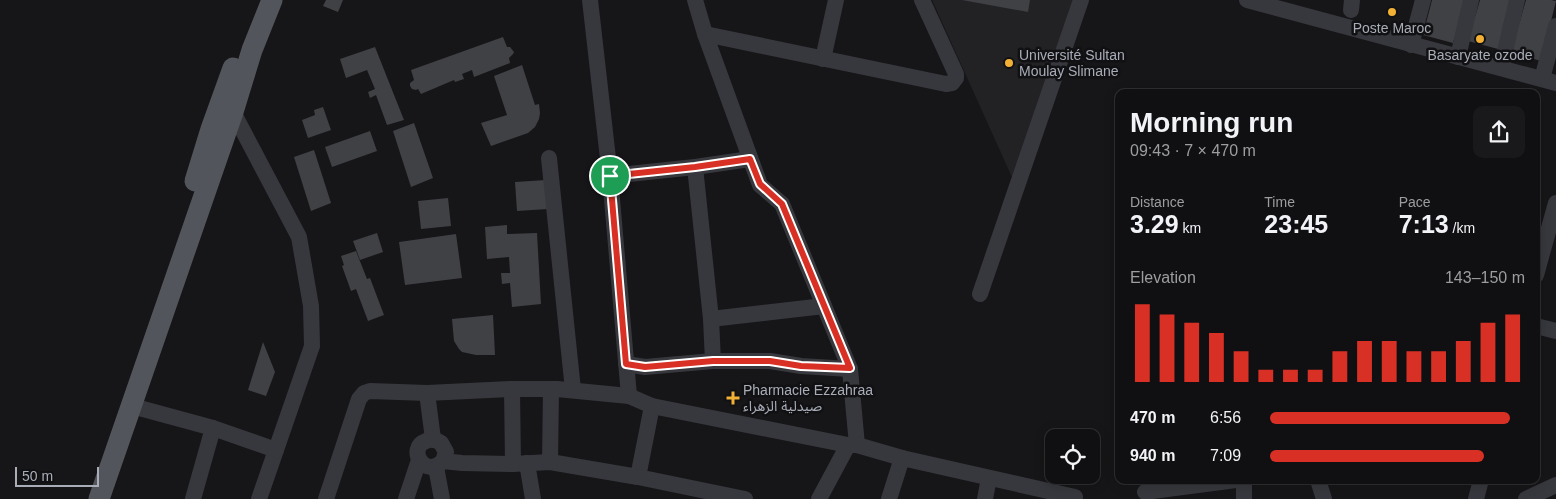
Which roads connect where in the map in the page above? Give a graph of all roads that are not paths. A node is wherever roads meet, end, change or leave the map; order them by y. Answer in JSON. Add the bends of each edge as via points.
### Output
{"nodes":[{"id":1,"x":258,"y":0,"type":"edge"},
{"id":2,"x":272,"y":0,"type":"edge"},
{"id":3,"x":590,"y":0,"type":"edge"},
{"id":4,"x":695,"y":0,"type":"edge"},
{"id":5,"x":836,"y":0,"type":"edge"},
{"id":6,"x":922,"y":0,"type":"edge"},
{"id":7,"x":1081,"y":0,"type":"edge"},
{"id":8,"x":1248,"y":0,"type":"edge"},
{"id":9,"x":1423,"y":0,"type":"edge"},
{"id":10,"x":1471,"y":0,"type":"edge"},
{"id":11,"x":1517,"y":0,"type":"edge"},
{"id":12,"x":1556,"y":26,"type":"edge"},
{"id":13,"x":705,"y":34,"type":"junction"},
{"id":14,"x":1412,"y":45,"type":"junction"},
{"id":15,"x":1458,"y":57,"type":"junction"},
{"id":16,"x":823,"y":59,"type":"junction"},
{"id":17,"x":1501,"y":68,"type":"junction"},
{"id":18,"x":1549,"y":81,"type":"edge"},
{"id":19,"x":234,"y":112,"type":"junction"},
{"id":20,"x":549,"y":158,"type":"dead end"},
{"id":21,"x":750,"y":159,"type":"junction"},
{"id":22,"x":695,"y":167,"type":"junction"},
{"id":23,"x":610,"y":176,"type":"junction"},
{"id":24,"x":1556,"y":204,"type":"edge"},
{"id":25,"x":1540,"y":262,"type":"edge"},
{"id":26,"x":980,"y":294,"type":"dead end"},
{"id":27,"x":824,"y":306,"type":"junction"},
{"id":28,"x":711,"y":319,"type":"junction"},
{"id":29,"x":1540,"y":327,"type":"edge"},
{"id":30,"x":1556,"y":331,"type":"edge"},
{"id":31,"x":713,"y":361,"type":"junction"},
{"id":32,"x":626,"y":364,"type":"junction"},
{"id":33,"x":850,"y":368,"type":"junction"},
{"id":34,"x":512,"y":389,"type":"junction"},
{"id":35,"x":551,"y":389,"type":"junction"},
{"id":36,"x":572,"y":390,"type":"junction"},
{"id":37,"x":428,"y":394,"type":"junction"},
{"id":38,"x":629,"y":396,"type":"junction"},
{"id":39,"x":132,"y":406,"type":"junction"},
{"id":40,"x":652,"y":406,"type":"junction"},
{"id":41,"x":213,"y":428,"type":"junction"},
{"id":42,"x":433,"y":439,"type":"junction"},
{"id":43,"x":853,"y":446,"type":"junction"},
{"id":44,"x":276,"y":450,"type":"junction"},
{"id":45,"x":902,"y":458,"type":"junction"},
{"id":46,"x":419,"y":460,"type":"junction"},
{"id":47,"x":550,"y":462,"type":"junction"},
{"id":48,"x":440,"y":464,"type":"junction"},
{"id":49,"x":520,"y":464,"type":"junction"},
{"id":50,"x":638,"y":476,"type":"junction"},
{"id":51,"x":989,"y":478,"type":"junction"},
{"id":52,"x":1206,"y":484,"type":"edge"},
{"id":53,"x":1244,"y":484,"type":"edge"},
{"id":54,"x":1319,"y":484,"type":"edge"},
{"id":55,"x":1480,"y":484,"type":"edge"},
{"id":56,"x":1556,"y":485,"type":"edge"},
{"id":57,"x":1145,"y":492,"type":"dead end"},
{"id":58,"x":1075,"y":497,"type":"dead end"},
{"id":59,"x":87,"y":499,"type":"edge"},
{"id":60,"x":99,"y":499,"type":"edge"},
{"id":61,"x":193,"y":499,"type":"edge"},
{"id":62,"x":259,"y":499,"type":"edge"},
{"id":63,"x":326,"y":499,"type":"edge"},
{"id":64,"x":406,"y":499,"type":"edge"},
{"id":65,"x":442,"y":499,"type":"edge"},
{"id":66,"x":534,"y":499,"type":"edge"},
{"id":67,"x":745,"y":499,"type":"edge"},
{"id":68,"x":818,"y":499,"type":"edge"},
{"id":69,"x":889,"y":499,"type":"edge"},
{"id":70,"x":985,"y":499,"type":"edge"},
{"id":71,"x":1244,"y":499,"type":"edge"},
{"id":72,"x":1324,"y":499,"type":"edge"},
{"id":73,"x":1476,"y":499,"type":"edge"},
{"id":74,"x":1526,"y":499,"type":"edge"}],
"edges":[{"from":1,"to":59,"type":"main road","via":[[211,129]]},
{"from":2,"to":19,"type":"main road","via":[[252,50]]},
{"from":3,"to":23,"type":"street"},
{"from":4,"to":13,"type":"street"},
{"from":5,"to":16,"type":"street"},
{"from":6,"to":16,"type":"street","via":[[956,74],[952,83]]},
{"from":7,"to":26,"type":"street"},
{"from":8,"to":14,"type":"street"},
{"from":9,"to":14,"type":"street"},
{"from":10,"to":15,"type":"street"},
{"from":11,"to":17,"type":"street"},
{"from":12,"to":18,"type":"street"},
{"from":13,"to":16,"type":"street"},
{"from":13,"to":21,"type":"street"},
{"from":14,"to":15,"type":"street"},
{"from":15,"to":17,"type":"street"},
{"from":17,"to":18,"type":"street"},
{"from":19,"to":39,"type":"main road"},
{"from":19,"to":44,"type":"street","via":[[299,237],[311,306],[312,346]]},
{"from":20,"to":36,"type":"street"},
{"from":21,"to":22,"type":"street"},
{"from":21,"to":27,"type":"street","via":[[760,184],[782,204]]},
{"from":22,"to":23,"type":"street"},
{"from":22,"to":28,"type":"street"},
{"from":23,"to":32,"type":"street"},
{"from":24,"to":25,"type":"street"},
{"from":27,"to":28,"type":"street"},
{"from":27,"to":33,"type":"street"},
{"from":28,"to":31,"type":"street"},
{"from":29,"to":30,"type":"street"},
{"from":31,"to":32,"type":"street","via":[[645,367]]},
{"from":31,"to":33,"type":"street","via":[[770,361]]},
{"from":32,"to":38,"type":"street"},
{"from":33,"to":43,"type":"street"},
{"from":34,"to":35,"type":"street"},
{"from":34,"to":37,"type":"street"},
{"from":34,"to":49,"type":"street"},
{"from":35,"to":36,"type":"street"},
{"from":35,"to":47,"type":"street"},
{"from":36,"to":38,"type":"street"},
{"from":37,"to":42,"type":"street"},
{"from":37,"to":63,"type":"street","via":[[364,393],[359,399]]},
{"from":38,"to":40,"type":"street"},
{"from":39,"to":41,"type":"street"},
{"from":39,"to":60,"type":"main road"},
{"from":40,"to":43,"type":"street"},
{"from":40,"to":50,"type":"street"},
{"from":41,"to":44,"type":"street"},
{"from":41,"to":61,"type":"street"},
{"from":42,"to":46,"type":"street","via":[[420,446]]},
{"from":42,"to":48,"type":"street","via":[[444,447],[445,456]]},
{"from":43,"to":45,"type":"street"},
{"from":43,"to":68,"type":"street"},
{"from":44,"to":62,"type":"street"},
{"from":45,"to":51,"type":"street"},
{"from":45,"to":69,"type":"street"},
{"from":46,"to":48,"type":"street","via":[[426,466]]},
{"from":46,"to":64,"type":"street"},
{"from":47,"to":49,"type":"street"},
{"from":47,"to":50,"type":"street"},
{"from":48,"to":49,"type":"street"},
{"from":48,"to":65,"type":"street"},
{"from":49,"to":66,"type":"street"},
{"from":50,"to":67,"type":"street"},
{"from":51,"to":58,"type":"street"},
{"from":51,"to":70,"type":"street"},
{"from":52,"to":57,"type":"street"},
{"from":53,"to":71,"type":"street"},
{"from":54,"to":72,"type":"street"},
{"from":55,"to":73,"type":"street"},
{"from":56,"to":74,"type":"street"}]}
